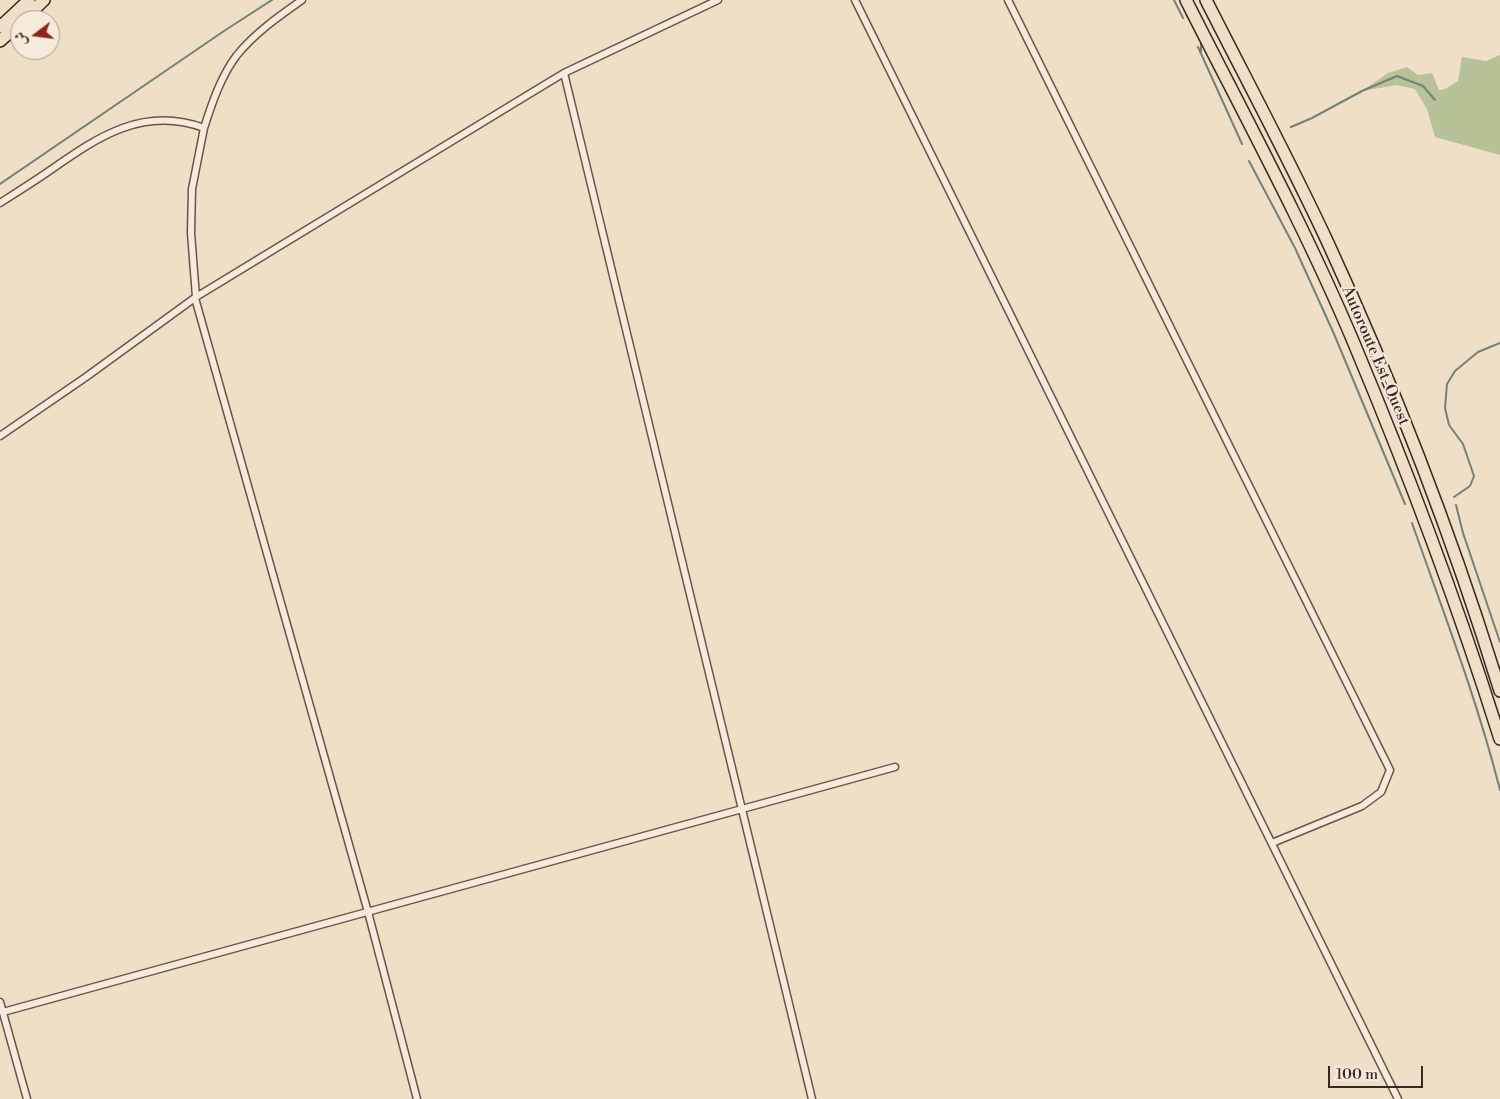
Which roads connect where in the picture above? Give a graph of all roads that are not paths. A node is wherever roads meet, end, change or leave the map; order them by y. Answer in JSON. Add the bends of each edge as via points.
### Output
{"nodes":[{"id":1,"x":29,"y":0,"type":"edge"},
{"id":2,"x":44,"y":0,"type":"edge"},
{"id":3,"x":302,"y":0,"type":"edge"},
{"id":4,"x":718,"y":0,"type":"edge"},
{"id":5,"x":855,"y":0,"type":"edge"},
{"id":6,"x":1008,"y":0,"type":"edge"},
{"id":7,"x":1186,"y":0,"type":"edge"},
{"id":8,"x":1206,"y":0,"type":"edge"},
{"id":9,"x":34,"y":10,"type":"edge"},
{"id":10,"x":0,"y":27,"type":"edge"},
{"id":11,"x":10,"y":32,"type":"edge"},
{"id":12,"x":0,"y":41,"type":"edge"},
{"id":13,"x":564,"y":73,"type":"junction"},
{"id":14,"x":204,"y":128,"type":"junction"},
{"id":15,"x":0,"y":203,"type":"edge"},
{"id":16,"x":196,"y":298,"type":"junction"},
{"id":17,"x":0,"y":436,"type":"edge"},
{"id":18,"x":1500,"y":691,"type":"edge"},
{"id":19,"x":1500,"y":739,"type":"edge"},
{"id":20,"x":895,"y":767,"type":"dead end"},
{"id":21,"x":741,"y":808,"type":"junction"},
{"id":22,"x":1272,"y":843,"type":"junction"},
{"id":23,"x":368,"y":912,"type":"junction"},
{"id":24,"x":0,"y":1002,"type":"edge"},
{"id":25,"x":3,"y":1012,"type":"junction"},
{"id":26,"x":27,"y":1099,"type":"edge"},
{"id":27,"x":418,"y":1099,"type":"edge"},
{"id":28,"x":812,"y":1099,"type":"edge"},
{"id":29,"x":1398,"y":1099,"type":"edge"}],
"edges":[{"from":1,"to":10,"type":"highway"},
{"from":2,"to":9,"type":"highway"},
{"from":3,"to":14,"type":"street","via":[[256,35],[237,56],[221,82]]},
{"from":4,"to":13,"type":"street"},
{"from":5,"to":22,"type":"street"},
{"from":6,"to":22,"type":"street","via":[[1390,770],[1381,792],[1362,806]]},
{"from":7,"to":19,"type":"highway","name":"Autoroute Est-Ouest","via":[[1308,241],[1353,340],[1446,580]]},
{"from":8,"to":18,"type":"highway","name":"Autoroute Est-Ouest","via":[[1328,242],[1369,336],[1459,567]]},
{"from":11,"to":12,"type":"highway"},
{"from":13,"to":16,"type":"street"},
{"from":13,"to":21,"type":"street"},
{"from":14,"to":15,"type":"street","via":[[174,121],[122,127],[80,149]]},
{"from":14,"to":16,"type":"street","via":[[192,189],[191,234]]},
{"from":16,"to":17,"type":"street"},
{"from":16,"to":23,"type":"street"},
{"from":20,"to":21,"type":"street"},
{"from":21,"to":23,"type":"street"},
{"from":21,"to":28,"type":"street"},
{"from":22,"to":29,"type":"street"},
{"from":23,"to":25,"type":"street"},
{"from":23,"to":27,"type":"street"},
{"from":24,"to":25,"type":"street"},
{"from":25,"to":26,"type":"street"}]}
